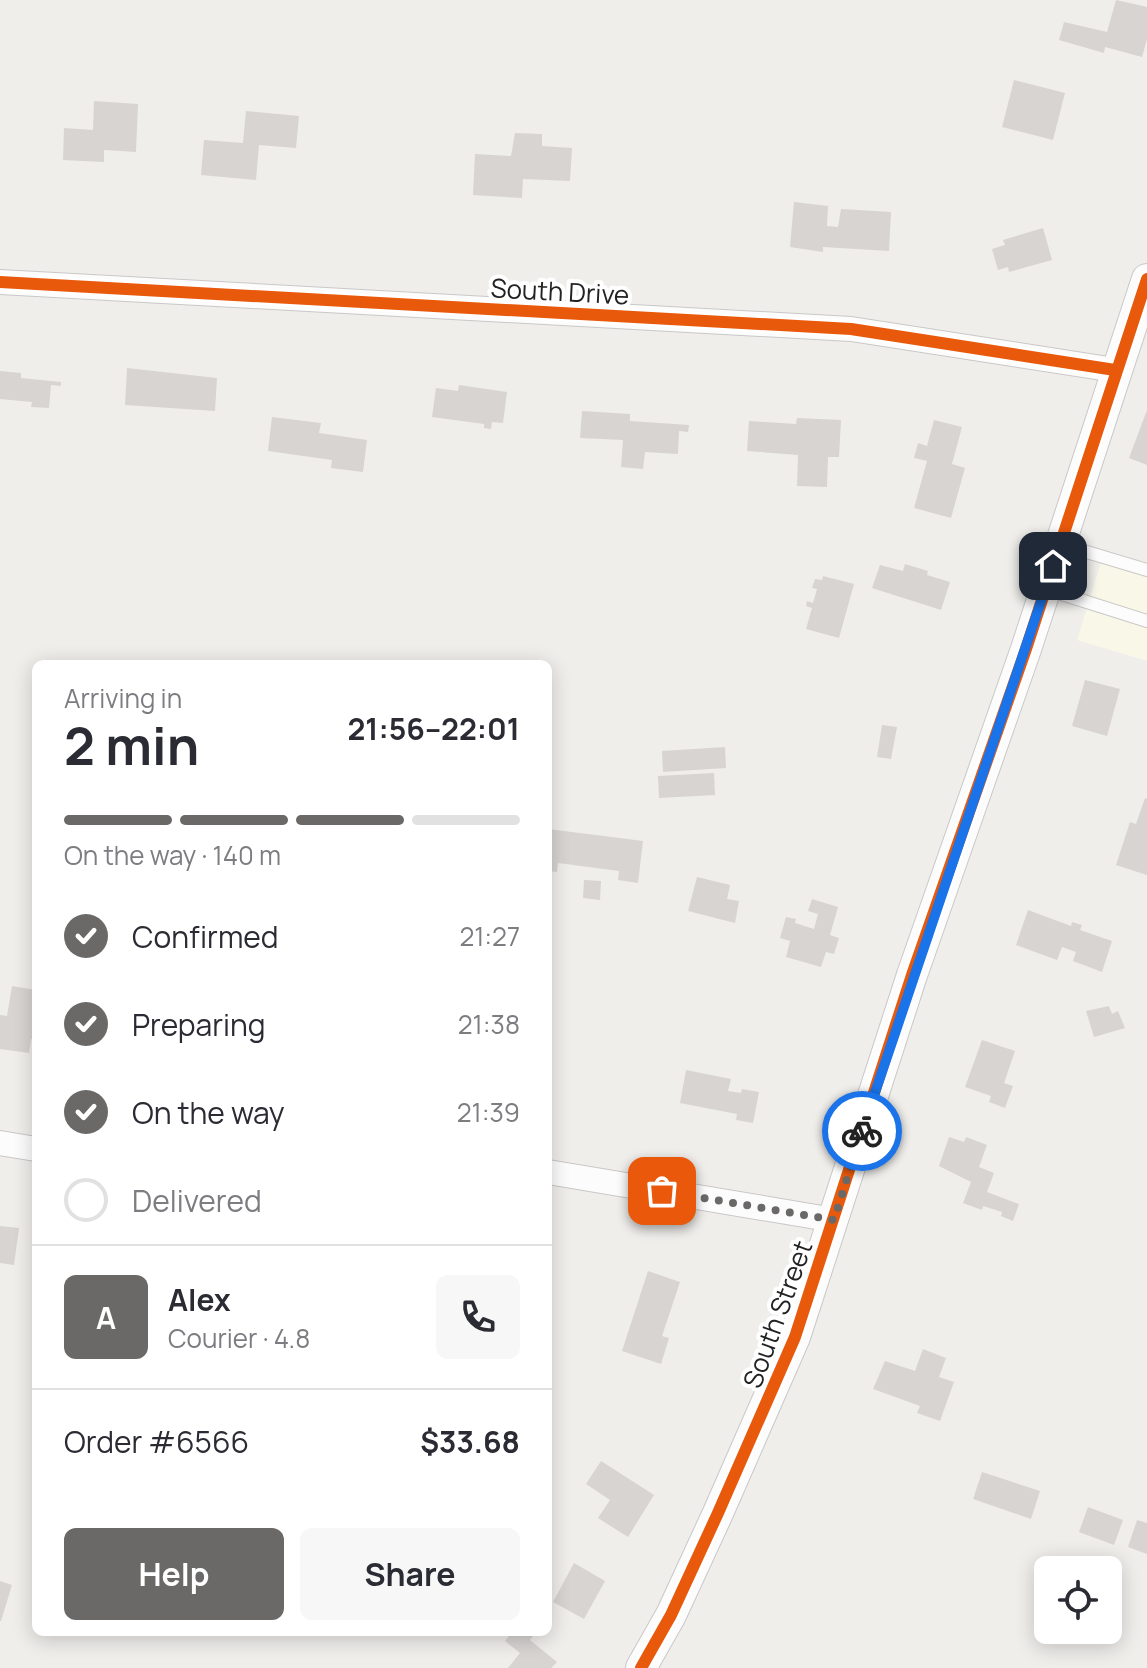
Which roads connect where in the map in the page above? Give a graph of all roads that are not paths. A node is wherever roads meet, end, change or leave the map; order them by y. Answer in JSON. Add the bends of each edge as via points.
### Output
{"nodes":[{"id":1,"x":1147,"y":279,"type":"edge"},
{"id":2,"x":0,"y":282,"type":"edge"},
{"id":3,"x":1115,"y":370,"type":"junction"},
{"id":4,"x":1060,"y":544,"type":"junction"},
{"id":5,"x":1147,"y":570,"type":"edge"},
{"id":6,"x":1046,"y":589,"type":"junction"},
{"id":7,"x":1147,"y":621,"type":"edge"},
{"id":8,"x":0,"y":1143,"type":"edge"},
{"id":9,"x":32,"y":1148,"type":"edge"},
{"id":10,"x":552,"y":1173,"type":"edge"},
{"id":11,"x":834,"y":1220,"type":"junction"},
{"id":12,"x":641,"y":1668,"type":"edge"}],
"edges":[{"from":1,"to":3,"type":"street","name":"South Street"},
{"from":2,"to":3,"type":"street","name":"South Drive","via":[[851,329]]},
{"from":3,"to":4,"type":"street","name":"South Street"},
{"from":4,"to":5,"type":"lane"},
{"from":4,"to":6,"type":"street","name":"South Street"},
{"from":6,"to":7,"type":"lane"},
{"from":6,"to":11,"type":"street","name":"South Street","via":[[912,975]]},
{"from":8,"to":9,"type":"street"},
{"from":10,"to":11,"type":"street"},
{"from":11,"to":12,"type":"street","name":"South Street","via":[[768,1404],[671,1615]]}]}
